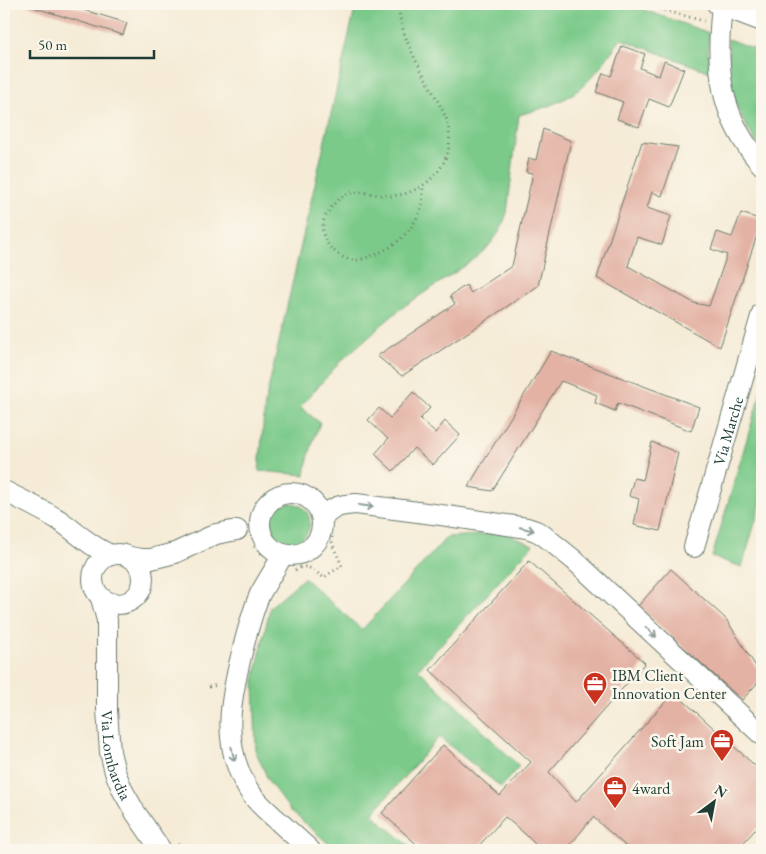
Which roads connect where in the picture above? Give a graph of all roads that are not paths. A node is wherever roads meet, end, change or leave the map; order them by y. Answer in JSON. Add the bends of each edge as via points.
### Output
{"nodes":[{"id":1,"x":720,"y":5,"type":"edge"},
{"id":2,"x":762,"y":21,"type":"edge"},
{"id":3,"x":762,"y":165,"type":"edge"},
{"id":4,"x":762,"y":313,"type":"edge"},
{"id":5,"x":4,"y":491,"type":"edge"},
{"id":6,"x":263,"y":512,"type":"junction"},
{"id":7,"x":327,"y":524,"type":"junction"},
{"id":8,"x":236,"y":530,"type":"junction"},
{"id":9,"x":263,"y":537,"type":"junction"},
{"id":10,"x":694,"y":547,"type":"dead end"},
{"id":11,"x":175,"y":553,"type":"junction"},
{"id":12,"x":282,"y":554,"type":"junction"},
{"id":13,"x":112,"y":559,"type":"junction"},
{"id":14,"x":142,"y":586,"type":"junction"},
{"id":15,"x":101,"y":598,"type":"junction"},
{"id":16,"x":126,"y":603,"type":"junction"},
{"id":17,"x":108,"y":647,"type":"junction"},
{"id":18,"x":762,"y":735,"type":"edge"},
{"id":19,"x":161,"y":850,"type":"edge"},
{"id":20,"x":310,"y":850,"type":"edge"}],
"edges":[{"from":1,"to":2,"type":"street"},
{"from":1,"to":3,"type":"street","via":[[721,81],[730,112],[746,144]]},
{"from":4,"to":10,"type":"street","name":"Via Marche"},
{"from":5,"to":13,"type":"street","via":[[72,530],[84,539],[95,555]]},
{"from":6,"to":7,"type":"street","via":[[274,498],[285,494],[303,495],[313,502]]},
{"from":6,"to":8,"type":"street"},
{"from":6,"to":9,"type":"street","via":[[260,520]]},
{"from":7,"to":12,"type":"street","via":[[315,546],[308,551],[295,556]]},
{"from":7,"to":18,"type":"street","one_way":true,"via":[[336,507],[356,504],[536,531],[574,560]]},
{"from":8,"to":9,"type":"street"},
{"from":8,"to":11,"type":"street","via":[[216,534]]},
{"from":9,"to":12,"type":"street","via":[[271,548]]},
{"from":11,"to":13,"type":"street","via":[[142,560]]},
{"from":11,"to":14,"type":"street","name":"Via Lombardia","via":[[154,569]]},
{"from":12,"to":20,"type":"street","one_way":true,"via":[[254,610],[231,706],[230,737],[236,765],[249,790]]},
{"from":13,"to":14,"type":"street","via":[[138,564]]},
{"from":13,"to":15,"type":"street","name":"Via Lombardia","via":[[93,574],[93,583]]},
{"from":14,"to":16,"type":"street","name":"Via Lombardia"},
{"from":15,"to":16,"type":"street","via":[[110,603]]},
{"from":15,"to":17,"type":"street","name":"Via Lombardia","via":[[108,620]]},
{"from":16,"to":17,"type":"street","name":"Via Lombardia"},
{"from":17,"to":19,"type":"street","name":"Via Lombardia","via":[[106,710],[115,772],[122,791]]}]}
